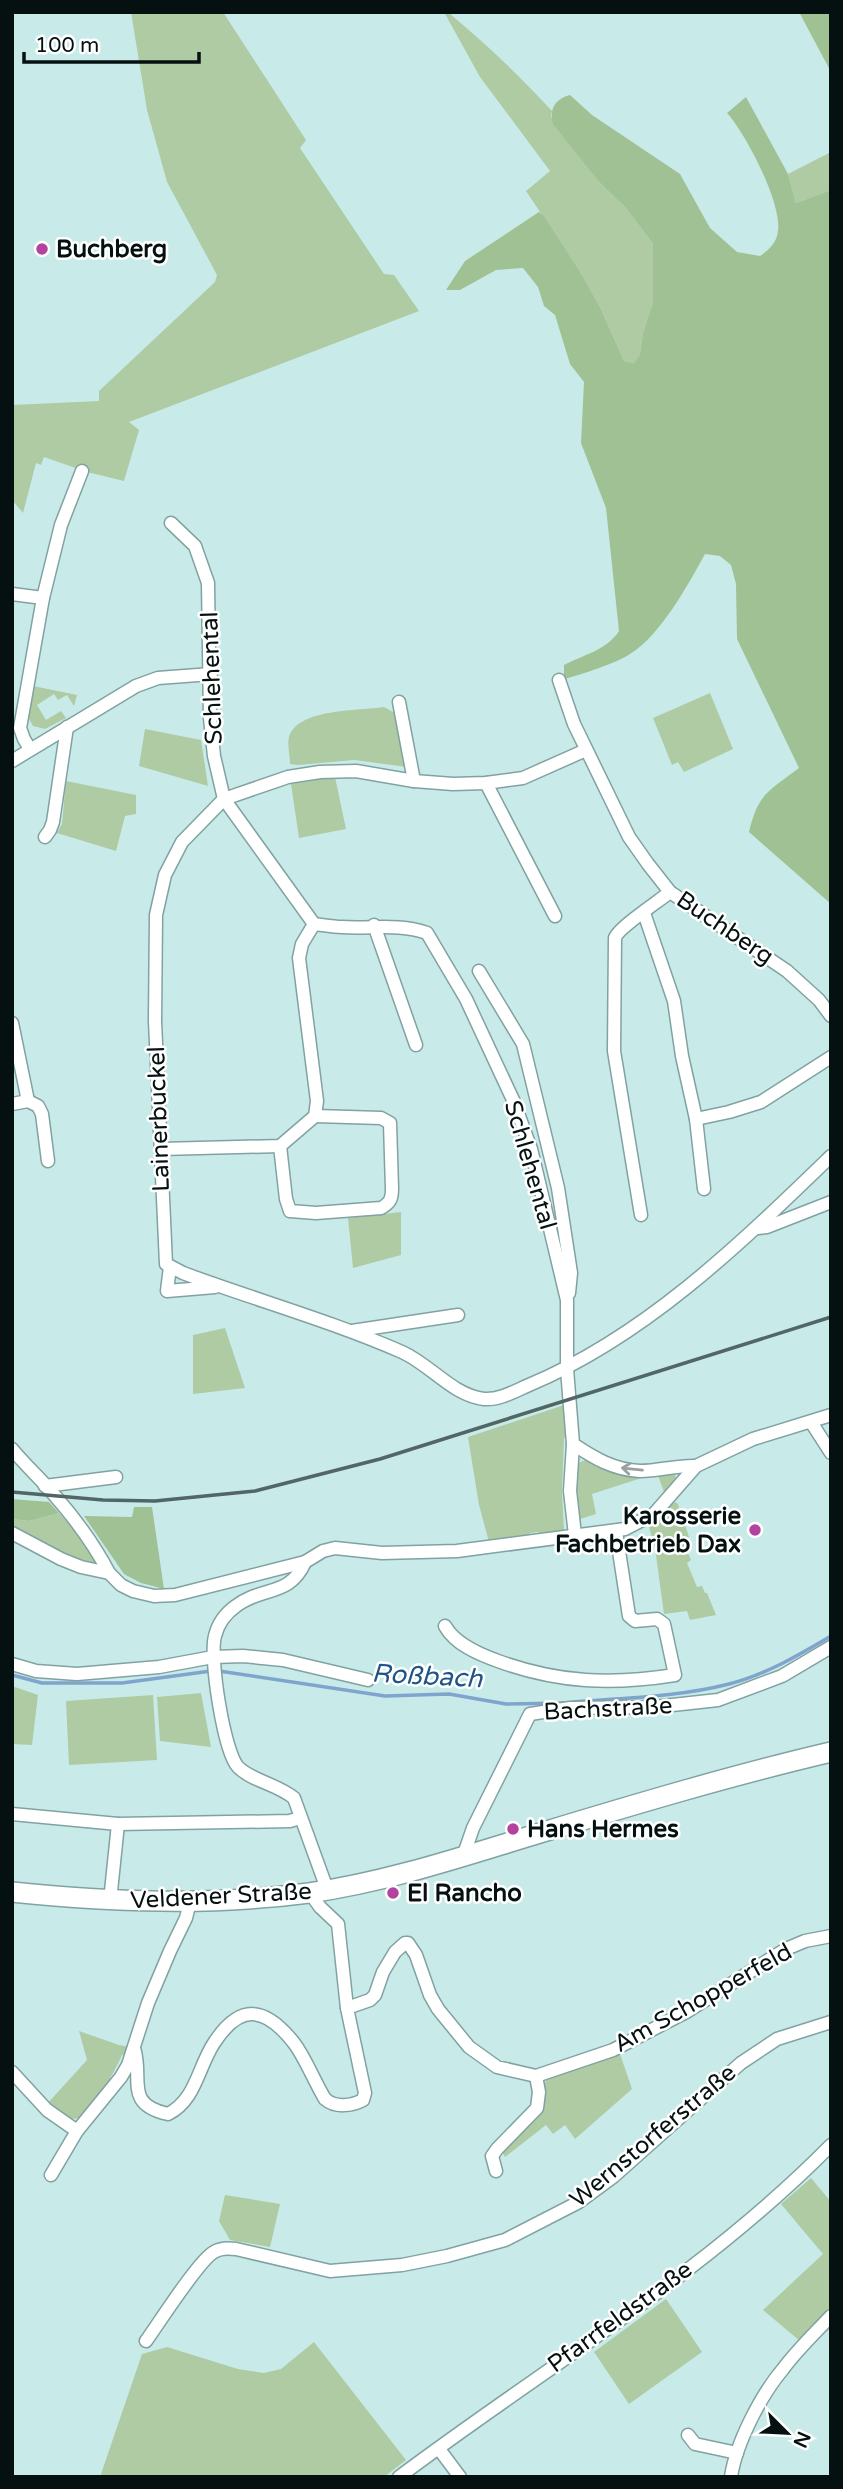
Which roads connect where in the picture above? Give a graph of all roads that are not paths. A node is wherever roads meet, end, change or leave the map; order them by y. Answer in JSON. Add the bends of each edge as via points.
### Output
{"nodes":[{"id":1,"x":82,"y":471,"type":"dead end"},
{"id":2,"x":171,"y":523,"type":"dead end"},
{"id":3,"x":12,"y":594,"type":"edge"},
{"id":4,"x":43,"y":598,"type":"junction"},
{"id":5,"x":211,"y":674,"type":"junction"},
{"id":6,"x":559,"y":680,"type":"dead end"},
{"id":7,"x":399,"y":702,"type":"dead end"},
{"id":8,"x":66,"y":726,"type":"junction"},
{"id":9,"x":30,"y":749,"type":"junction"},
{"id":10,"x":586,"y":750,"type":"junction"},
{"id":11,"x":12,"y":761,"type":"edge"},
{"id":12,"x":414,"y":781,"type":"junction"},
{"id":13,"x":486,"y":783,"type":"junction"},
{"id":14,"x":224,"y":799,"type":"junction"},
{"id":15,"x":45,"y":836,"type":"dead end"},
{"id":16,"x":670,"y":892,"type":"junction"},
{"id":17,"x":645,"y":913,"type":"junction"},
{"id":18,"x":555,"y":916,"type":"dead end"},
{"id":19,"x":314,"y":924,"type":"junction"},
{"id":20,"x":374,"y":926,"type":"junction"},
{"id":21,"x":479,"y":971,"type":"dead end"},
{"id":22,"x":831,"y":1016,"type":"edge"},
{"id":23,"x":12,"y":1023,"type":"edge"},
{"id":24,"x":416,"y":1045,"type":"dead end"},
{"id":25,"x":831,"y":1057,"type":"edge"},
{"id":26,"x":28,"y":1101,"type":"junction"},
{"id":27,"x":12,"y":1104,"type":"edge"},
{"id":28,"x":315,"y":1116,"type":"junction"},
{"id":29,"x":696,"y":1119,"type":"junction"},
{"id":30,"x":281,"y":1146,"type":"junction"},
{"id":31,"x":161,"y":1149,"type":"junction"},
{"id":32,"x":831,"y":1156,"type":"edge"},
{"id":33,"x":48,"y":1161,"type":"dead end"},
{"id":34,"x":704,"y":1189,"type":"dead end"},
{"id":35,"x":831,"y":1202,"type":"edge"},
{"id":36,"x":641,"y":1215,"type":"dead end"},
{"id":37,"x":757,"y":1228,"type":"junction"},
{"id":38,"x":170,"y":1267,"type":"junction"},
{"id":39,"x":219,"y":1286,"type":"junction"},
{"id":40,"x":567,"y":1300,"type":"junction"},
{"id":41,"x":458,"y":1315,"type":"dead end"},
{"id":42,"x":351,"y":1331,"type":"junction"},
{"id":43,"x":568,"y":1369,"type":"junction"},
{"id":44,"x":831,"y":1415,"type":"edge"},
{"id":45,"x":811,"y":1422,"type":"junction"},
{"id":46,"x":573,"y":1444,"type":"junction"},
{"id":47,"x":12,"y":1449,"type":"edge"},
{"id":48,"x":831,"y":1453,"type":"edge"},
{"id":49,"x":696,"y":1466,"type":"junction"},
{"id":50,"x":116,"y":1477,"type":"dead end"},
{"id":51,"x":46,"y":1486,"type":"junction"},
{"id":52,"x":616,"y":1532,"type":"junction"},
{"id":53,"x":12,"y":1533,"type":"edge"},
{"id":54,"x":575,"y":1535,"type":"junction"},
{"id":55,"x":305,"y":1562,"type":"junction"},
{"id":56,"x":108,"y":1573,"type":"junction"},
{"id":57,"x":444,"y":1626,"type":"dead end"},
{"id":58,"x":831,"y":1647,"type":"edge"},
{"id":59,"x":213,"y":1660,"type":"junction"},
{"id":60,"x":12,"y":1664,"type":"edge"},
{"id":61,"x":368,"y":1680,"type":"dead end"},
{"id":62,"x":831,"y":1752,"type":"edge"},
{"id":63,"x":12,"y":1814,"type":"edge"},
{"id":64,"x":300,"y":1818,"type":"junction"},
{"id":65,"x":118,"y":1824,"type":"junction"},
{"id":66,"x":463,"y":1857,"type":"junction"},
{"id":67,"x":319,"y":1891,"type":"junction"},
{"id":68,"x":12,"y":1892,"type":"edge"},
{"id":69,"x":110,"y":1901,"type":"junction"},
{"id":70,"x":190,"y":1902,"type":"junction"},
{"id":71,"x":831,"y":1937,"type":"edge"},
{"id":72,"x":348,"y":2008,"type":"junction"},
{"id":73,"x":831,"y":2022,"type":"edge"},
{"id":74,"x":134,"y":2048,"type":"junction"},
{"id":75,"x":12,"y":2072,"type":"edge"},
{"id":76,"x":536,"y":2076,"type":"junction"},
{"id":77,"x":77,"y":2131,"type":"junction"},
{"id":78,"x":831,"y":2145,"type":"edge"},
{"id":79,"x":496,"y":2171,"type":"dead end"},
{"id":80,"x":51,"y":2175,"type":"dead end"},
{"id":81,"x":831,"y":2316,"type":"edge"},
{"id":82,"x":146,"y":2341,"type":"dead end"},
{"id":83,"x":688,"y":2435,"type":"dead end"},
{"id":84,"x":439,"y":2449,"type":"junction"},
{"id":85,"x":737,"y":2453,"type":"junction"},
{"id":86,"x":399,"y":2477,"type":"edge"},
{"id":87,"x":460,"y":2477,"type":"edge"},
{"id":88,"x":731,"y":2477,"type":"edge"}],
"edges":[{"from":1,"to":4,"type":"street","via":[[61,525]]},
{"from":2,"to":5,"type":"street","name":"Schlehental","via":[[195,546],[208,583]]},
{"from":3,"to":4,"type":"street"},
{"from":4,"to":9,"type":"street","via":[[20,728]]},
{"from":5,"to":8,"type":"street","via":[[158,678]]},
{"from":5,"to":14,"type":"street","name":"Schlehental","via":[[210,718]]},
{"from":6,"to":10,"type":"street","name":"Buchberg"},
{"from":7,"to":12,"type":"street"},
{"from":8,"to":9,"type":"street"},
{"from":8,"to":15,"type":"street","via":[[53,822]]},
{"from":9,"to":11,"type":"street"},
{"from":10,"to":13,"type":"street","via":[[523,778]]},
{"from":10,"to":16,"type":"street","name":"Buchberg","via":[[629,837]]},
{"from":12,"to":13,"type":"street"},
{"from":12,"to":14,"type":"street","via":[[356,771],[320,772],[288,777]]},
{"from":13,"to":18,"type":"street"},
{"from":14,"to":19,"type":"street","name":"Schlehental"},
{"from":14,"to":31,"type":"street","name":"Lainerbuckel","via":[[182,842],[166,875],[156,915]]},
{"from":16,"to":17,"type":"street"},
{"from":16,"to":22,"type":"street","name":"Buchberg","via":[[787,971]]},
{"from":17,"to":29,"type":"street","via":[[674,1002]]},
{"from":17,"to":36,"type":"street","via":[[617,931],[615,938],[614,1051]]},
{"from":19,"to":20,"type":"street","name":"Schlehental"},
{"from":19,"to":28,"type":"street","via":[[299,958]]},
{"from":20,"to":24,"type":"street"},
{"from":20,"to":40,"type":"street","name":"Schlehental","via":[[427,933],[466,999],[531,1149]]},
{"from":21,"to":40,"type":"street","name":"Schlehental","via":[[523,1044],[564,1218],[571,1273]]},
{"from":23,"to":26,"type":"street"},
{"from":25,"to":29,"type":"street","via":[[761,1102]]},
{"from":26,"to":27,"type":"street"},
{"from":26,"to":33,"type":"street","via":[[42,1114]]},
{"from":28,"to":30,"type":"street"},
{"from":28,"to":30,"type":"street","via":[[380,1118],[390,1123],[392,1189],[388,1204],[302,1214],[290,1211]]},
{"from":29,"to":34,"type":"street"},
{"from":30,"to":31,"type":"street"},
{"from":31,"to":38,"type":"street","name":"Lainerbuckel","via":[[165,1259]]},
{"from":32,"to":37,"type":"street"},
{"from":35,"to":37,"type":"street"},
{"from":37,"to":43,"type":"street","via":[[642,1322]]},
{"from":38,"to":39,"type":"street"},
{"from":38,"to":39,"type":"street","name":"Lainerbuckel","via":[[167,1291]]},
{"from":39,"to":42,"type":"street"},
{"from":40,"to":43,"type":"street","name":"Schlehental"},
{"from":41,"to":42,"type":"street"},
{"from":42,"to":43,"type":"street","via":[[405,1354],[480,1398],[496,1399]]},
{"from":43,"to":46,"type":"street","name":"Schlehental"},
{"from":44,"to":45,"type":"street"},
{"from":45,"to":48,"type":"street"},
{"from":45,"to":49,"type":"street","via":[[753,1439]]},
{"from":49,"to":46,"type":"street","one_way":true,"via":[[640,1471],[620,1468],[600,1462]]},
{"from":46,"to":54,"type":"street","name":"Schlehental","via":[[570,1491]]},
{"from":47,"to":51,"type":"street"},
{"from":49,"to":52,"type":"street","via":[[654,1514]]},
{"from":50,"to":51,"type":"street"},
{"from":51,"to":56,"type":"street"},
{"from":52,"to":54,"type":"street"},
{"from":52,"to":57,"type":"street","via":[[629,1616],[635,1621],[662,1621],[675,1675],[624,1682],[541,1675],[482,1655],[450,1635]]},
{"from":53,"to":56,"type":"street","via":[[61,1559]]},
{"from":54,"to":55,"type":"street","via":[[457,1551],[382,1553],[335,1548]]},
{"from":55,"to":56,"type":"street","via":[[155,1597],[133,1591]]},
{"from":55,"to":59,"type":"street","via":[[289,1584],[246,1599],[229,1611],[216,1631]]},
{"from":58,"to":66,"type":"street","name":"Bachstraße","via":[[782,1676],[718,1700],[530,1714]]},
{"from":59,"to":60,"type":"street","via":[[77,1674]]},
{"from":59,"to":61,"type":"street","via":[[243,1656],[283,1660]]},
{"from":59,"to":64,"type":"street","via":[[233,1760],[243,1771],[288,1793]]},
{"from":62,"to":66,"type":"main road","name":"Veldener Straße","via":[[752,1770]]},
{"from":63,"to":65,"type":"street"},
{"from":64,"to":65,"type":"street"},
{"from":64,"to":67,"type":"street"},
{"from":65,"to":69,"type":"street"},
{"from":66,"to":67,"type":"main road","name":"Veldener Straße"},
{"from":67,"to":70,"type":"main road","name":"Veldener Straße"},
{"from":67,"to":72,"type":"street","via":[[320,1907],[338,1924]]},
{"from":68,"to":69,"type":"main road","name":"Veldener Straße"},
{"from":69,"to":70,"type":"main road","name":"Veldener Straße"},
{"from":70,"to":74,"type":"street"},
{"from":71,"to":76,"type":"street","name":"Am Schopperfeld","via":[[786,1948],[688,2011],[613,2050]]},
{"from":72,"to":74,"type":"street","via":[[365,2093],[363,2100],[352,2105],[325,2099],[295,2045],[279,2026],[261,2015],[242,2015],[229,2025],[214,2044],[187,2098],[168,2114],[144,2104],[138,2096]]},
{"from":72,"to":76,"type":"street","via":[[375,1995],[395,1952],[408,1943],[438,2009],[469,2047],[497,2067]]},
{"from":73,"to":82,"type":"street","name":"Wernstorferstraße","via":[[778,2039],[741,2063],[613,2177],[579,2202],[519,2234],[402,2265],[330,2271],[223,2249],[206,2259]]},
{"from":74,"to":77,"type":"street","via":[[121,2077]]},
{"from":75,"to":77,"type":"street","via":[[47,2110]]},
{"from":76,"to":79,"type":"street","via":[[537,2108],[492,2156]]},
{"from":77,"to":80,"type":"street"},
{"from":78,"to":84,"type":"street","name":"Pfarrfeldstraße","via":[[776,2198],[696,2263]]},
{"from":81,"to":85,"type":"street","via":[[782,2369]]},
{"from":83,"to":85,"type":"street","via":[[695,2444]]},
{"from":84,"to":86,"type":"street","name":"Pfarrfeldstraße"},
{"from":84,"to":87,"type":"street"},
{"from":85,"to":88,"type":"street"}]}
